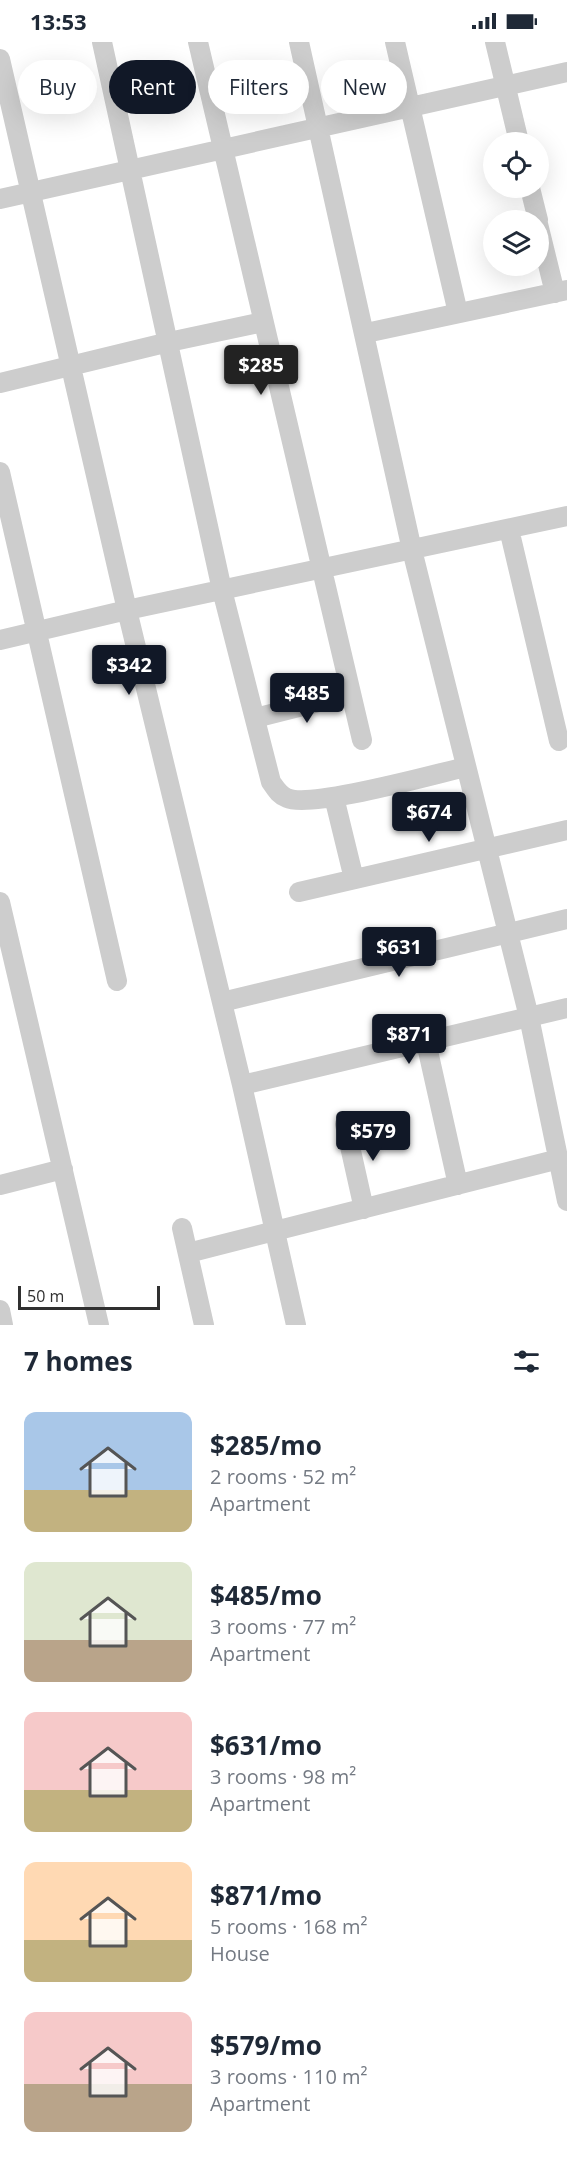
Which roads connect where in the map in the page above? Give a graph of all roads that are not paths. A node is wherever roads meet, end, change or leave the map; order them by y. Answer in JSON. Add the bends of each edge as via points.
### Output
{"nodes":[{"id":1,"x":102,"y":42,"type":"edge"},
{"id":2,"x":198,"y":42,"type":"edge"},
{"id":3,"x":299,"y":42,"type":"edge"},
{"id":4,"x":395,"y":42,"type":"edge"},
{"id":5,"x":495,"y":42,"type":"edge"},
{"id":6,"x":0,"y":59,"type":"edge"},
{"id":7,"x":567,"y":72,"type":"edge"},
{"id":8,"x":505,"y":86,"type":"junction"},
{"id":9,"x":409,"y":108,"type":"junction"},
{"id":10,"x":319,"y":128,"type":"junction"},
{"id":11,"x":516,"y":132,"type":"edge"},
{"id":12,"x":223,"y":149,"type":"junction"},
{"id":13,"x":131,"y":170,"type":"junction"},
{"id":14,"x":31,"y":192,"type":"junction"},
{"id":15,"x":0,"y":199,"type":"edge"},
{"id":16,"x":549,"y":255,"type":"edge"},
{"id":17,"x":561,"y":291,"type":"edge"},
{"id":18,"x":458,"y":313,"type":"junction"},
{"id":19,"x":263,"y":322,"type":"junction"},
{"id":20,"x":366,"y":333,"type":"junction"},
{"id":21,"x":169,"y":342,"type":"junction"},
{"id":22,"x":71,"y":366,"type":"junction"},
{"id":23,"x":0,"y":383,"type":"edge"},
{"id":24,"x":0,"y":472,"type":"edge"},
{"id":25,"x":567,"y":516,"type":"edge"},
{"id":26,"x":509,"y":529,"type":"junction"},
{"id":27,"x":412,"y":550,"type":"junction"},
{"id":28,"x":320,"y":569,"type":"junction"},
{"id":29,"x":222,"y":590,"type":"junction"},
{"id":30,"x":127,"y":610,"type":"junction"},
{"id":31,"x":36,"y":632,"type":"junction"},
{"id":32,"x":0,"y":640,"type":"edge"},
{"id":33,"x":350,"y":694,"type":"junction"},
{"id":34,"x":255,"y":718,"type":"junction"},
{"id":35,"x":362,"y":740,"type":"dead end"},
{"id":36,"x":559,"y":741,"type":"dead end"},
{"id":37,"x":466,"y":767,"type":"junction"},
{"id":38,"x":334,"y":797,"type":"junction"},
{"id":39,"x":567,"y":830,"type":"edge"},
{"id":40,"x":487,"y":849,"type":"junction"},
{"id":41,"x":354,"y":879,"type":"junction"},
{"id":42,"x":299,"y":892,"type":"dead end"},
{"id":43,"x":0,"y":902,"type":"edge"},
{"id":44,"x":567,"y":919,"type":"edge"},
{"id":45,"x":508,"y":932,"type":"junction"},
{"id":46,"x":117,"y":981,"type":"dead end"},
{"id":47,"x":222,"y":1002,"type":"junction"},
{"id":48,"x":567,"y":1008,"type":"edge"},
{"id":49,"x":529,"y":1017,"type":"junction"},
{"id":50,"x":426,"y":1042,"type":"junction"},
{"id":51,"x":242,"y":1085,"type":"junction"},
{"id":52,"x":558,"y":1109,"type":"edge"},
{"id":53,"x":345,"y":1124,"type":"dead end"},
{"id":54,"x":559,"y":1159,"type":"junction"},
{"id":55,"x":63,"y":1169,"type":"junction"},
{"id":56,"x":0,"y":1185,"type":"edge"},
{"id":57,"x":458,"y":1185,"type":"junction"},
{"id":58,"x":567,"y":1201,"type":"edge"},
{"id":59,"x":364,"y":1209,"type":"junction"},
{"id":60,"x":182,"y":1228,"type":"dead end"},
{"id":61,"x":276,"y":1231,"type":"junction"},
{"id":62,"x":188,"y":1253,"type":"junction"},
{"id":63,"x":0,"y":1310,"type":"edge"},
{"id":64,"x":3,"y":1325,"type":"edge"},
{"id":65,"x":99,"y":1325,"type":"edge"},
{"id":66,"x":204,"y":1325,"type":"edge"},
{"id":67,"x":296,"y":1325,"type":"edge"}],
"edges":[{"from":1,"to":13,"type":"street"},
{"from":2,"to":12,"type":"street"},
{"from":3,"to":10,"type":"street"},
{"from":4,"to":9,"type":"street"},
{"from":5,"to":8,"type":"street"},
{"from":6,"to":14,"type":"street"},
{"from":7,"to":8,"type":"street"},
{"from":8,"to":9,"type":"street"},
{"from":8,"to":11,"type":"street"},
{"from":9,"to":10,"type":"street"},
{"from":9,"to":18,"type":"street"},
{"from":10,"to":12,"type":"street"},
{"from":10,"to":20,"type":"street"},
{"from":12,"to":13,"type":"street"},
{"from":12,"to":19,"type":"street"},
{"from":13,"to":14,"type":"street"},
{"from":13,"to":21,"type":"street"},
{"from":14,"to":15,"type":"street"},
{"from":14,"to":22,"type":"street"},
{"from":16,"to":17,"type":"street"},
{"from":17,"to":18,"type":"street"},
{"from":18,"to":20,"type":"street"},
{"from":19,"to":21,"type":"street"},
{"from":19,"to":28,"type":"street"},
{"from":20,"to":27,"type":"street"},
{"from":21,"to":22,"type":"street"},
{"from":21,"to":29,"type":"street"},
{"from":22,"to":23,"type":"street"},
{"from":22,"to":30,"type":"street"},
{"from":24,"to":31,"type":"street"},
{"from":25,"to":26,"type":"street"},
{"from":26,"to":27,"type":"street"},
{"from":26,"to":36,"type":"street"},
{"from":27,"to":28,"type":"street"},
{"from":27,"to":37,"type":"street"},
{"from":28,"to":29,"type":"street"},
{"from":28,"to":33,"type":"street"},
{"from":29,"to":30,"type":"street"},
{"from":29,"to":34,"type":"street"},
{"from":30,"to":31,"type":"street"},
{"from":30,"to":47,"type":"street"},
{"from":31,"to":32,"type":"street"},
{"from":31,"to":46,"type":"street"},
{"from":33,"to":34,"type":"street"},
{"from":33,"to":35,"type":"street"},
{"from":34,"to":38,"type":"street","via":[[272,782],[279,793],[300,801]]},
{"from":37,"to":38,"type":"street"},
{"from":37,"to":40,"type":"street"},
{"from":38,"to":41,"type":"street"},
{"from":39,"to":40,"type":"street"},
{"from":40,"to":41,"type":"street"},
{"from":40,"to":45,"type":"street"},
{"from":41,"to":42,"type":"street"},
{"from":43,"to":55,"type":"street"},
{"from":44,"to":45,"type":"street"},
{"from":45,"to":47,"type":"street"},
{"from":45,"to":49,"type":"street"},
{"from":47,"to":51,"type":"street"},
{"from":48,"to":49,"type":"street"},
{"from":49,"to":50,"type":"street"},
{"from":49,"to":52,"type":"street"},
{"from":50,"to":51,"type":"street"},
{"from":50,"to":57,"type":"street"},
{"from":51,"to":61,"type":"street"},
{"from":52,"to":54,"type":"street"},
{"from":53,"to":59,"type":"street"},
{"from":54,"to":57,"type":"street"},
{"from":54,"to":58,"type":"street"},
{"from":55,"to":56,"type":"street"},
{"from":55,"to":65,"type":"street"},
{"from":57,"to":59,"type":"street"},
{"from":59,"to":61,"type":"street"},
{"from":60,"to":62,"type":"street"},
{"from":61,"to":62,"type":"street"},
{"from":61,"to":67,"type":"street"},
{"from":62,"to":66,"type":"street"},
{"from":63,"to":64,"type":"street"}]}
